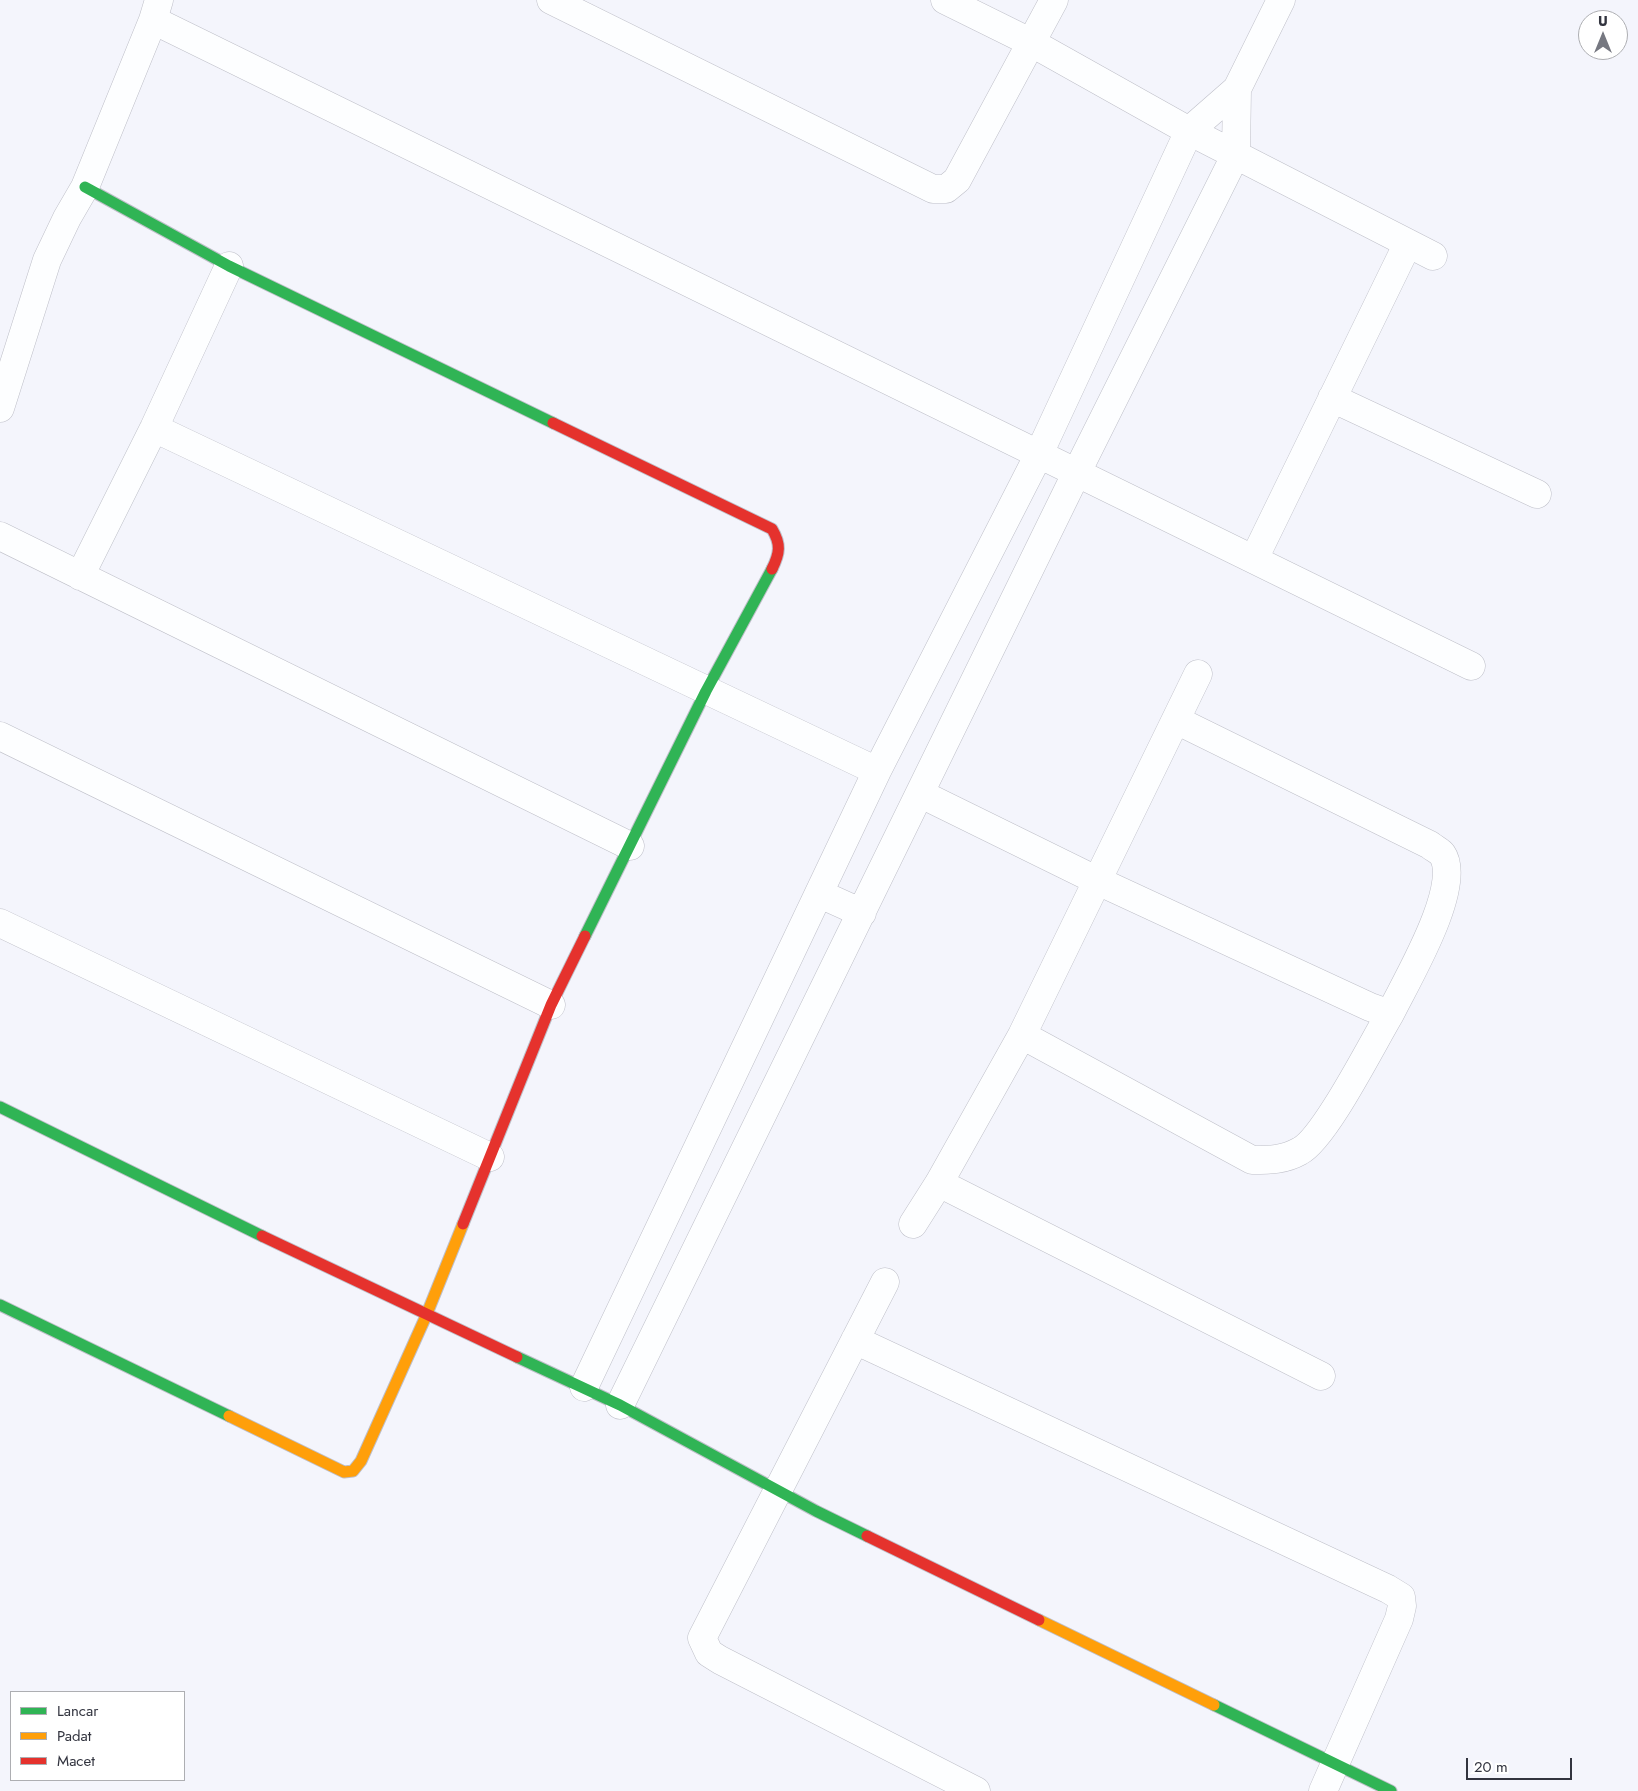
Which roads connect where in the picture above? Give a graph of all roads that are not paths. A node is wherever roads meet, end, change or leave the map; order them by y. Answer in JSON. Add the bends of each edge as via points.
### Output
{"nodes":[{"id":1,"x":944,"y":0,"type":"edge"},
{"id":2,"x":1054,"y":0,"type":"edge"},
{"id":3,"x":1281,"y":0,"type":"edge"},
{"id":4,"x":554,"y":1,"type":"edge"},
{"id":5,"x":156,"y":10,"type":"edge"},
{"id":6,"x":1032,"y":43,"type":"junction"},
{"id":7,"x":1236,"y":89,"type":"junction"},
{"id":8,"x":1189,"y":131,"type":"junction"},
{"id":9,"x":1236,"y":154,"type":"junction"},
{"id":10,"x":85,"y":187,"type":"junction"},
{"id":11,"x":1408,"y":243,"type":"junction"},
{"id":12,"x":1433,"y":256,"type":"dead end"},
{"id":13,"x":229,"y":266,"type":"junction"},
{"id":14,"x":1332,"y":398,"type":"junction"},
{"id":15,"x":0,"y":408,"type":"edge"},
{"id":16,"x":154,"y":428,"type":"junction"},
{"id":17,"x":1038,"y":456,"type":"junction"},
{"id":18,"x":1077,"y":472,"type":"junction"},
{"id":19,"x":1537,"y":494,"type":"dead end"},
{"id":20,"x":0,"y":536,"type":"edge"},
{"id":21,"x":1254,"y":559,"type":"junction"},
{"id":22,"x":80,"y":576,"type":"junction"},
{"id":23,"x":1471,"y":666,"type":"dead end"},
{"id":24,"x":1198,"y":674,"type":"dead end"},
{"id":25,"x":706,"y":690,"type":"junction"},
{"id":26,"x":1176,"y":720,"type":"junction"},
{"id":27,"x":0,"y":736,"type":"edge"},
{"id":28,"x":877,"y":771,"type":"junction"},
{"id":29,"x":921,"y":794,"type":"junction"},
{"id":30,"x":630,"y":846,"type":"junction"},
{"id":31,"x":1098,"y":881,"type":"junction"},
{"id":32,"x":820,"y":894,"type":"junction"},
{"id":33,"x":862,"y":913,"type":"junction"},
{"id":34,"x":0,"y":923,"type":"edge"},
{"id":35,"x":551,"y":1005,"type":"junction"},
{"id":36,"x":1390,"y":1014,"type":"junction"},
{"id":37,"x":1022,"y":1035,"type":"junction"},
{"id":38,"x":0,"y":1107,"type":"edge"},
{"id":39,"x":490,"y":1157,"type":"junction"},
{"id":40,"x":939,"y":1183,"type":"junction"},
{"id":41,"x":913,"y":1224,"type":"dead end"},
{"id":42,"x":885,"y":1282,"type":"dead end"},
{"id":43,"x":0,"y":1305,"type":"edge"},
{"id":44,"x":426,"y":1316,"type":"junction"},
{"id":45,"x":855,"y":1340,"type":"junction"},
{"id":46,"x":1321,"y":1376,"type":"dead end"},
{"id":47,"x":584,"y":1387,"type":"junction"},
{"id":48,"x":620,"y":1405,"type":"junction"},
{"id":49,"x":779,"y":1491,"type":"junction"},
{"id":50,"x":1335,"y":1764,"type":"junction"},
{"id":51,"x":976,"y":1791,"type":"edge"},
{"id":52,"x":1323,"y":1791,"type":"edge"},
{"id":53,"x":1391,"y":1791,"type":"edge"}],
"edges":[{"from":1,"to":6,"type":"street"},
{"from":2,"to":6,"type":"street"},
{"from":3,"to":7,"type":"street"},
{"from":4,"to":6,"type":"street","via":[[934,190],[946,189],[957,180]]},
{"from":5,"to":10,"type":"street"},
{"from":5,"to":17,"type":"street"},
{"from":6,"to":8,"type":"street"},
{"from":7,"to":8,"type":"street"},
{"from":7,"to":9,"type":"street"},
{"from":8,"to":9,"type":"street"},
{"from":8,"to":17,"type":"street"},
{"from":9,"to":11,"type":"street"},
{"from":9,"to":18,"type":"street"},
{"from":10,"to":13,"type":"street"},
{"from":10,"to":15,"type":"street","via":[[47,260]]},
{"from":11,"to":12,"type":"street"},
{"from":11,"to":14,"type":"street"},
{"from":13,"to":16,"type":"street"},
{"from":13,"to":25,"type":"street","via":[[772,529],[779,541],[779,556]]},
{"from":14,"to":19,"type":"street"},
{"from":14,"to":21,"type":"street"},
{"from":16,"to":22,"type":"street"},
{"from":16,"to":25,"type":"street"},
{"from":17,"to":18,"type":"street"},
{"from":17,"to":28,"type":"street"},
{"from":18,"to":21,"type":"street"},
{"from":18,"to":29,"type":"street"},
{"from":20,"to":22,"type":"street"},
{"from":21,"to":23,"type":"street"},
{"from":22,"to":30,"type":"street"},
{"from":24,"to":26,"type":"street"},
{"from":25,"to":28,"type":"street"},
{"from":25,"to":30,"type":"street"},
{"from":26,"to":31,"type":"street"},
{"from":26,"to":36,"type":"street","via":[[1430,845],[1442,854],[1447,867],[1441,910]]},
{"from":27,"to":35,"type":"street"},
{"from":28,"to":32,"type":"street"},
{"from":29,"to":31,"type":"street"},
{"from":29,"to":33,"type":"street"},
{"from":30,"to":35,"type":"street"},
{"from":31,"to":36,"type":"street"},
{"from":31,"to":37,"type":"street"},
{"from":32,"to":33,"type":"street"},
{"from":32,"to":47,"type":"street"},
{"from":33,"to":48,"type":"street"},
{"from":34,"to":39,"type":"street"},
{"from":35,"to":39,"type":"street"},
{"from":36,"to":37,"type":"street","via":[[1324,1127],[1302,1151],[1280,1160],[1252,1160]]},
{"from":37,"to":40,"type":"street"},
{"from":38,"to":44,"type":"street"},
{"from":39,"to":44,"type":"street"},
{"from":40,"to":41,"type":"street"},
{"from":40,"to":46,"type":"street"},
{"from":42,"to":45,"type":"street"},
{"from":43,"to":44,"type":"street","via":[[344,1472],[353,1471],[361,1461]]},
{"from":44,"to":47,"type":"street"},
{"from":45,"to":49,"type":"street"},
{"from":45,"to":50,"type":"street","via":[[1401,1597],[1399,1619]]},
{"from":47,"to":48,"type":"street"},
{"from":48,"to":49,"type":"street"},
{"from":49,"to":50,"type":"street"},
{"from":49,"to":51,"type":"street","via":[[702,1638],[704,1646],[720,1660]]},
{"from":50,"to":52,"type":"street"},
{"from":50,"to":53,"type":"street"}]}
